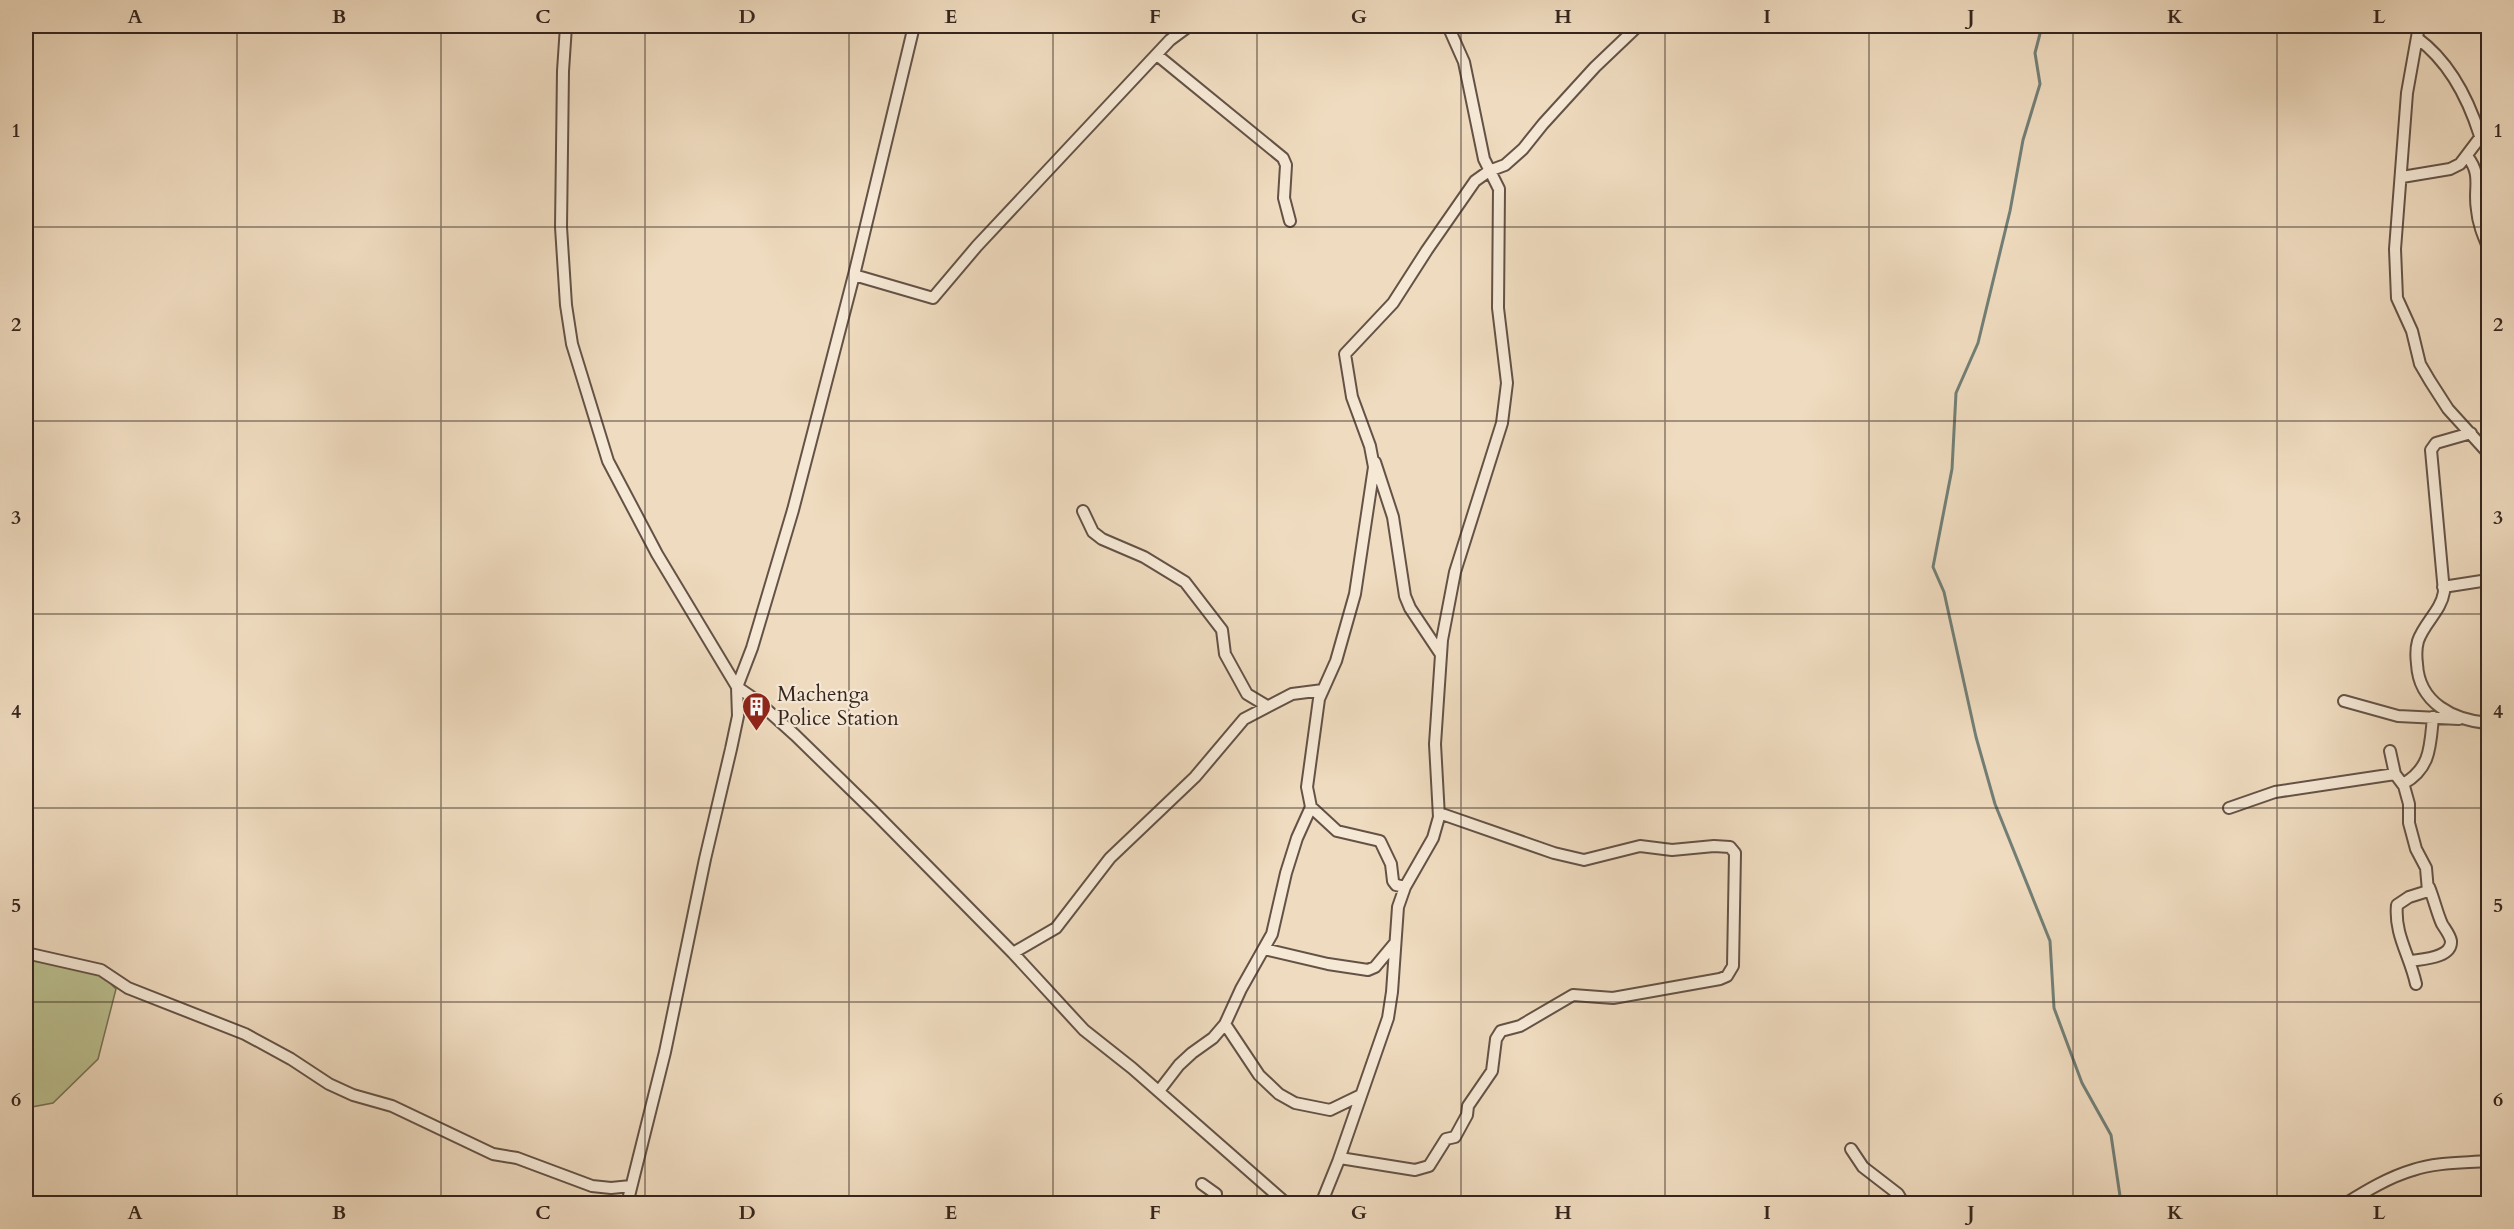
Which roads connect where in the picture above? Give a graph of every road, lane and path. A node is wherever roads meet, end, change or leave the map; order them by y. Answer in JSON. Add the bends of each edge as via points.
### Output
{"nodes":[{"id":1,"x":567,"y":26,"type":"edge"},
{"id":2,"x":914,"y":26,"type":"edge"},
{"id":3,"x":1189,"y":26,"type":"edge"},
{"id":4,"x":1448,"y":26,"type":"edge"},
{"id":5,"x":1638,"y":26,"type":"edge"},
{"id":6,"x":2419,"y":26,"type":"edge"},
{"id":7,"x":2416,"y":38,"type":"junction"},
{"id":8,"x":1157,"y":55,"type":"junction"},
{"id":9,"x":2484,"y":131,"type":"edge"},
{"id":10,"x":2467,"y":156,"type":"junction"},
{"id":11,"x":1490,"y":171,"type":"junction"},
{"id":12,"x":2477,"y":175,"type":"junction"},
{"id":13,"x":2402,"y":177,"type":"junction"},
{"id":14,"x":2488,"y":185,"type":"edge"},
{"id":15,"x":1290,"y":221,"type":"dead end"},
{"id":16,"x":2488,"y":247,"type":"edge"},
{"id":17,"x":854,"y":275,"type":"junction"},
{"id":18,"x":2471,"y":433,"type":"junction"},
{"id":19,"x":2488,"y":453,"type":"edge"},
{"id":20,"x":1373,"y":456,"type":"junction"},
{"id":21,"x":1083,"y":512,"type":"dead end"},
{"id":22,"x":2488,"y":580,"type":"edge"},
{"id":23,"x":2443,"y":587,"type":"junction"},
{"id":24,"x":1440,"y":653,"type":"junction"},
{"id":25,"x":737,"y":687,"type":"junction"},
{"id":26,"x":1323,"y":690,"type":"junction"},
{"id":27,"x":2344,"y":701,"type":"dead end"},
{"id":28,"x":1267,"y":706,"type":"junction"},
{"id":29,"x":2433,"y":717,"type":"junction"},
{"id":30,"x":2468,"y":719,"type":"junction"},
{"id":31,"x":2488,"y":723,"type":"edge"},
{"id":32,"x":2390,"y":751,"type":"dead end"},
{"id":33,"x":2395,"y":774,"type":"junction"},
{"id":34,"x":2403,"y":784,"type":"junction"},
{"id":35,"x":1311,"y":807,"type":"junction"},
{"id":36,"x":2229,"y":808,"type":"dead end"},
{"id":37,"x":1439,"y":813,"type":"junction"},
{"id":38,"x":1405,"y":887,"type":"junction"},
{"id":39,"x":2429,"y":887,"type":"junction"},
{"id":40,"x":1395,"y":944,"type":"junction"},
{"id":41,"x":1264,"y":949,"type":"junction"},
{"id":42,"x":26,"y":953,"type":"edge"},
{"id":43,"x":1013,"y":953,"type":"junction"},
{"id":44,"x":2411,"y":961,"type":"junction"},
{"id":45,"x":2416,"y":984,"type":"dead end"},
{"id":46,"x":1225,"y":1024,"type":"junction"},
{"id":47,"x":1159,"y":1091,"type":"junction"},
{"id":48,"x":1362,"y":1095,"type":"junction"},
{"id":49,"x":1851,"y":1149,"type":"dead end"},
{"id":50,"x":1340,"y":1158,"type":"junction"},
{"id":51,"x":2488,"y":1161,"type":"edge"},
{"id":52,"x":1202,"y":1184,"type":"dead end"},
{"id":53,"x":631,"y":1186,"type":"junction"},
{"id":54,"x":627,"y":1203,"type":"edge"},
{"id":55,"x":1213,"y":1203,"type":"edge"},
{"id":56,"x":1287,"y":1203,"type":"edge"},
{"id":57,"x":1321,"y":1203,"type":"edge"},
{"id":58,"x":1904,"y":1203,"type":"edge"},
{"id":59,"x":2345,"y":1203,"type":"edge"}],
"edges":[{"from":1,"to":25,"type":"street","via":[[561,227],[572,344],[608,460],[657,554]]},
{"from":2,"to":17,"type":"street"},
{"from":3,"to":8,"type":"street"},
{"from":4,"to":11,"type":"street","via":[[1464,62],[1484,159]]},
{"from":5,"to":11,"type":"street","via":[[1600,62],[1523,149],[1505,165]]},
{"from":6,"to":7,"type":"street"},
{"from":7,"to":9,"type":"street","via":[[2452,72]]},
{"from":7,"to":13,"type":"street","via":[[2407,93]]},
{"from":8,"to":15,"type":"street","via":[[1283,158],[1284,198]]},
{"from":8,"to":17,"type":"street","via":[[933,298]]},
{"from":9,"to":10,"type":"street"},
{"from":10,"to":12,"type":"street"},
{"from":10,"to":13,"type":"street","via":[[2450,169]]},
{"from":11,"to":20,"type":"street","via":[[1475,181],[1393,303],[1345,354],[1352,397]]},
{"from":11,"to":24,"type":"street","via":[[1500,198],[1498,308],[1506,396],[1502,423],[1455,572]]},
{"from":12,"to":14,"type":"street"},
{"from":12,"to":16,"type":"street","via":[[2476,210]]},
{"from":13,"to":18,"type":"street","via":[[2395,253],[2399,303],[2412,331],[2420,364],[2448,409]]},
{"from":17,"to":25,"type":"street","via":[[793,510]]},
{"from":18,"to":19,"type":"street"},
{"from":18,"to":23,"type":"street","via":[[2436,443],[2432,450]]},
{"from":20,"to":24,"type":"street","via":[[1393,517],[1405,596]]},
{"from":20,"to":26,"type":"street","via":[[1355,594]]},
{"from":21,"to":28,"type":"street","via":[[1093,532],[1102,539],[1144,557],[1185,582],[1222,630],[1225,654],[1247,694]]},
{"from":22,"to":23,"type":"street"},
{"from":23,"to":30,"type":"street","via":[[2441,604],[2418,642],[2418,676],[2428,698],[2436,705]]},
{"from":24,"to":37,"type":"street","via":[[1435,744]]},
{"from":25,"to":43,"type":"street","via":[[803,742]]},
{"from":25,"to":53,"type":"street","via":[[738,716],[731,749],[665,1052]]},
{"from":26,"to":28,"type":"street","via":[[1292,694]]},
{"from":26,"to":35,"type":"street","via":[[1307,787]]},
{"from":27,"to":29,"type":"street","via":[[2398,716]]},
{"from":28,"to":43,"type":"street","via":[[1244,719],[1195,777],[1110,858],[1056,928]]},
{"from":29,"to":30,"type":"street"},
{"from":29,"to":34,"type":"street","via":[[2423,768]]},
{"from":30,"to":31,"type":"street"},
{"from":32,"to":33,"type":"street"},
{"from":33,"to":34,"type":"street"},
{"from":33,"to":36,"type":"street","via":[[2275,792]]},
{"from":34,"to":39,"type":"street","via":[[2409,823]]},
{"from":35,"to":38,"type":"street","via":[[1337,831],[1380,841],[1395,885]]},
{"from":35,"to":41,"type":"street","via":[[1297,838],[1277,921]]},
{"from":37,"to":38,"type":"street","via":[[1433,838]]},
{"from":37,"to":50,"type":"street","via":[[1584,860],[1640,846],[1672,850],[1730,847],[1735,853],[1733,966],[1720,979],[1651,992],[1613,998],[1573,995],[1520,1026],[1501,1031],[1496,1039],[1492,1071],[1468,1106],[1455,1137],[1446,1139],[1429,1166],[1415,1170]]},
{"from":38,"to":40,"type":"street","via":[[1398,907]]},
{"from":39,"to":44,"type":"street","via":[[2397,905],[2395,920],[2404,952]]},
{"from":39,"to":44,"type":"street","via":[[2451,945],[2439,955]]},
{"from":40,"to":41,"type":"street","via":[[1368,970]]},
{"from":40,"to":48,"type":"street","via":[[1388,1018]]},
{"from":41,"to":46,"type":"street"},
{"from":42,"to":53,"type":"street","via":[[101,970],[128,988],[245,1034],[345,1092],[392,1106],[493,1154],[517,1158],[592,1186]]},
{"from":43,"to":47,"type":"street","via":[[1084,1030]]},
{"from":44,"to":45,"type":"street"},
{"from":46,"to":47,"type":"street","via":[[1179,1065]]},
{"from":46,"to":48,"type":"street","via":[[1259,1075],[1279,1094],[1330,1110]]},
{"from":47,"to":56,"type":"street"},
{"from":48,"to":50,"type":"street"},
{"from":49,"to":58,"type":"street","via":[[1863,1167]]},
{"from":50,"to":57,"type":"street"},
{"from":51,"to":59,"type":"street","via":[[2412,1170]]},
{"from":52,"to":55,"type":"street","via":[[1216,1194]]},
{"from":53,"to":54,"type":"street"}]}
